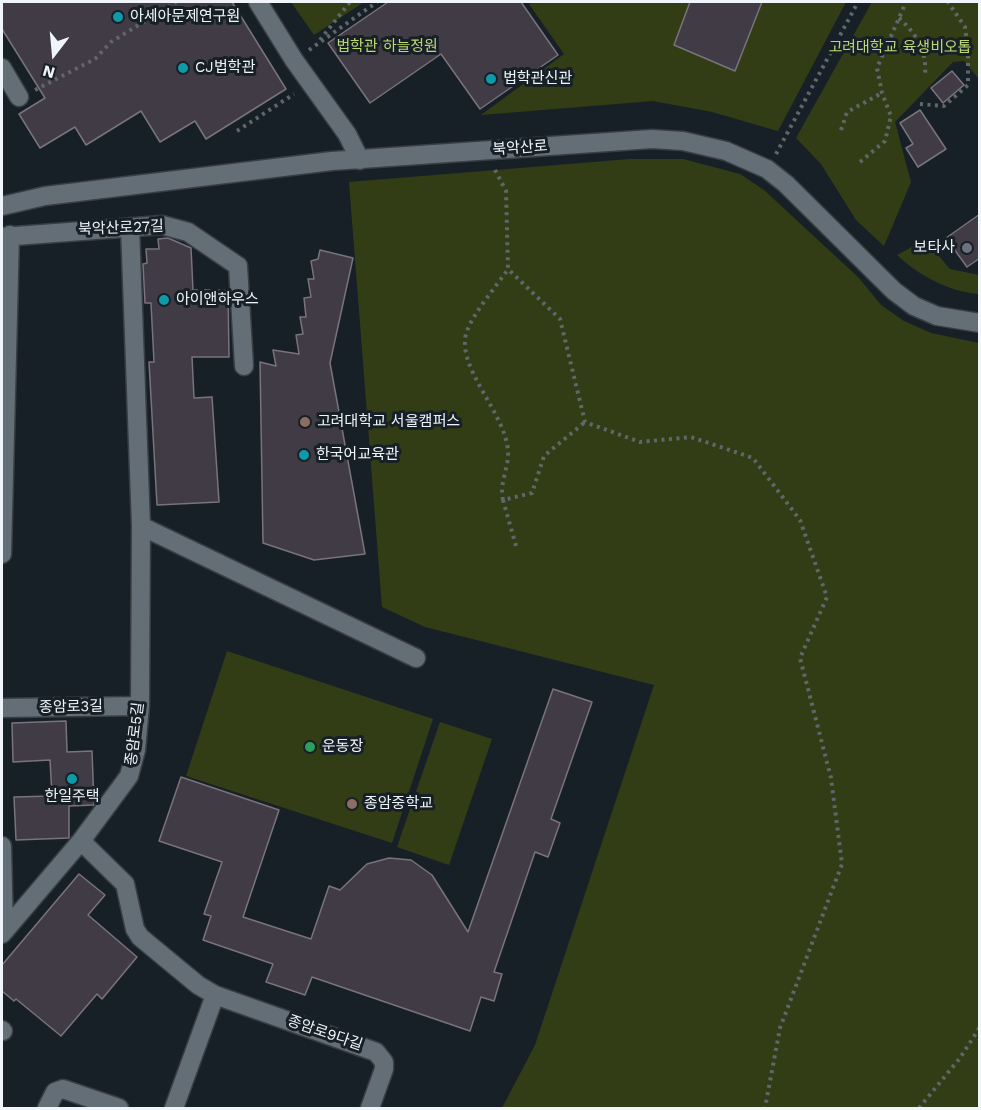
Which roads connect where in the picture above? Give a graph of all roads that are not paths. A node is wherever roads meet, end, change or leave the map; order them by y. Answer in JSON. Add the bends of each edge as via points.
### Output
{"nodes":[{"id":1,"x":258,"y":2,"type":"edge"},
{"id":2,"x":2,"y":68,"type":"edge"},
{"id":3,"x":19,"y":97,"type":"road end"},
{"id":4,"x":360,"y":160,"type":"junction"},
{"id":5,"x":2,"y":206,"type":"edge"},
{"id":6,"x":130,"y":227,"type":"junction"},
{"id":7,"x":6,"y":236,"type":"edge"},
{"id":8,"x":980,"y":323,"type":"edge"},
{"id":9,"x":244,"y":366,"type":"dead end"},
{"id":10,"x":141,"y":526,"type":"junction"},
{"id":11,"x":2,"y":554,"type":"edge"},
{"id":12,"x":416,"y":658,"type":"dead end"},
{"id":13,"x":140,"y":706,"type":"junction"},
{"id":14,"x":2,"y":708,"type":"edge"},
{"id":15,"x":81,"y":841,"type":"junction"},
{"id":16,"x":2,"y":846,"type":"edge"},
{"id":17,"x":3,"y":932,"type":"edge"},
{"id":18,"x":215,"y":995,"type":"junction"},
{"id":19,"x":47,"y":1108,"type":"edge"},
{"id":20,"x":119,"y":1108,"type":"edge"},
{"id":21,"x":174,"y":1108,"type":"edge"},
{"id":22,"x":370,"y":1108,"type":"edge"}],
"edges":[{"from":1,"to":4,"type":"street","via":[[347,134]]},
{"from":2,"to":3,"type":"street"},
{"from":4,"to":5,"type":"street","name":"북악산로","via":[[56,195]]},
{"from":4,"to":8,"type":"street","name":"북악산로","via":[[652,139],[703,145],[767,169],[914,306],[937,316]]},
{"from":6,"to":7,"type":"street","name":"북악산로27길"},
{"from":6,"to":9,"type":"street","name":"북악산로27길","via":[[177,227],[238,266]]},
{"from":6,"to":10,"type":"street","name":"종암로5길"},
{"from":7,"to":11,"type":"street"},
{"from":10,"to":12,"type":"street"},
{"from":10,"to":13,"type":"street","name":"종암로5길"},
{"from":13,"to":14,"type":"street","name":"종암로3길"},
{"from":13,"to":15,"type":"street","name":"종암로5길","via":[[129,776]]},
{"from":15,"to":17,"type":"street","name":"종암로5길"},
{"from":15,"to":18,"type":"street","name":"종암로9다길","via":[[125,884],[140,937]]},
{"from":16,"to":17,"type":"street"},
{"from":18,"to":21,"type":"street"},
{"from":18,"to":22,"type":"street","name":"종암로9다길","via":[[376,1052],[384,1069]]},
{"from":19,"to":20,"type":"street","via":[[59,1089]]}]}
